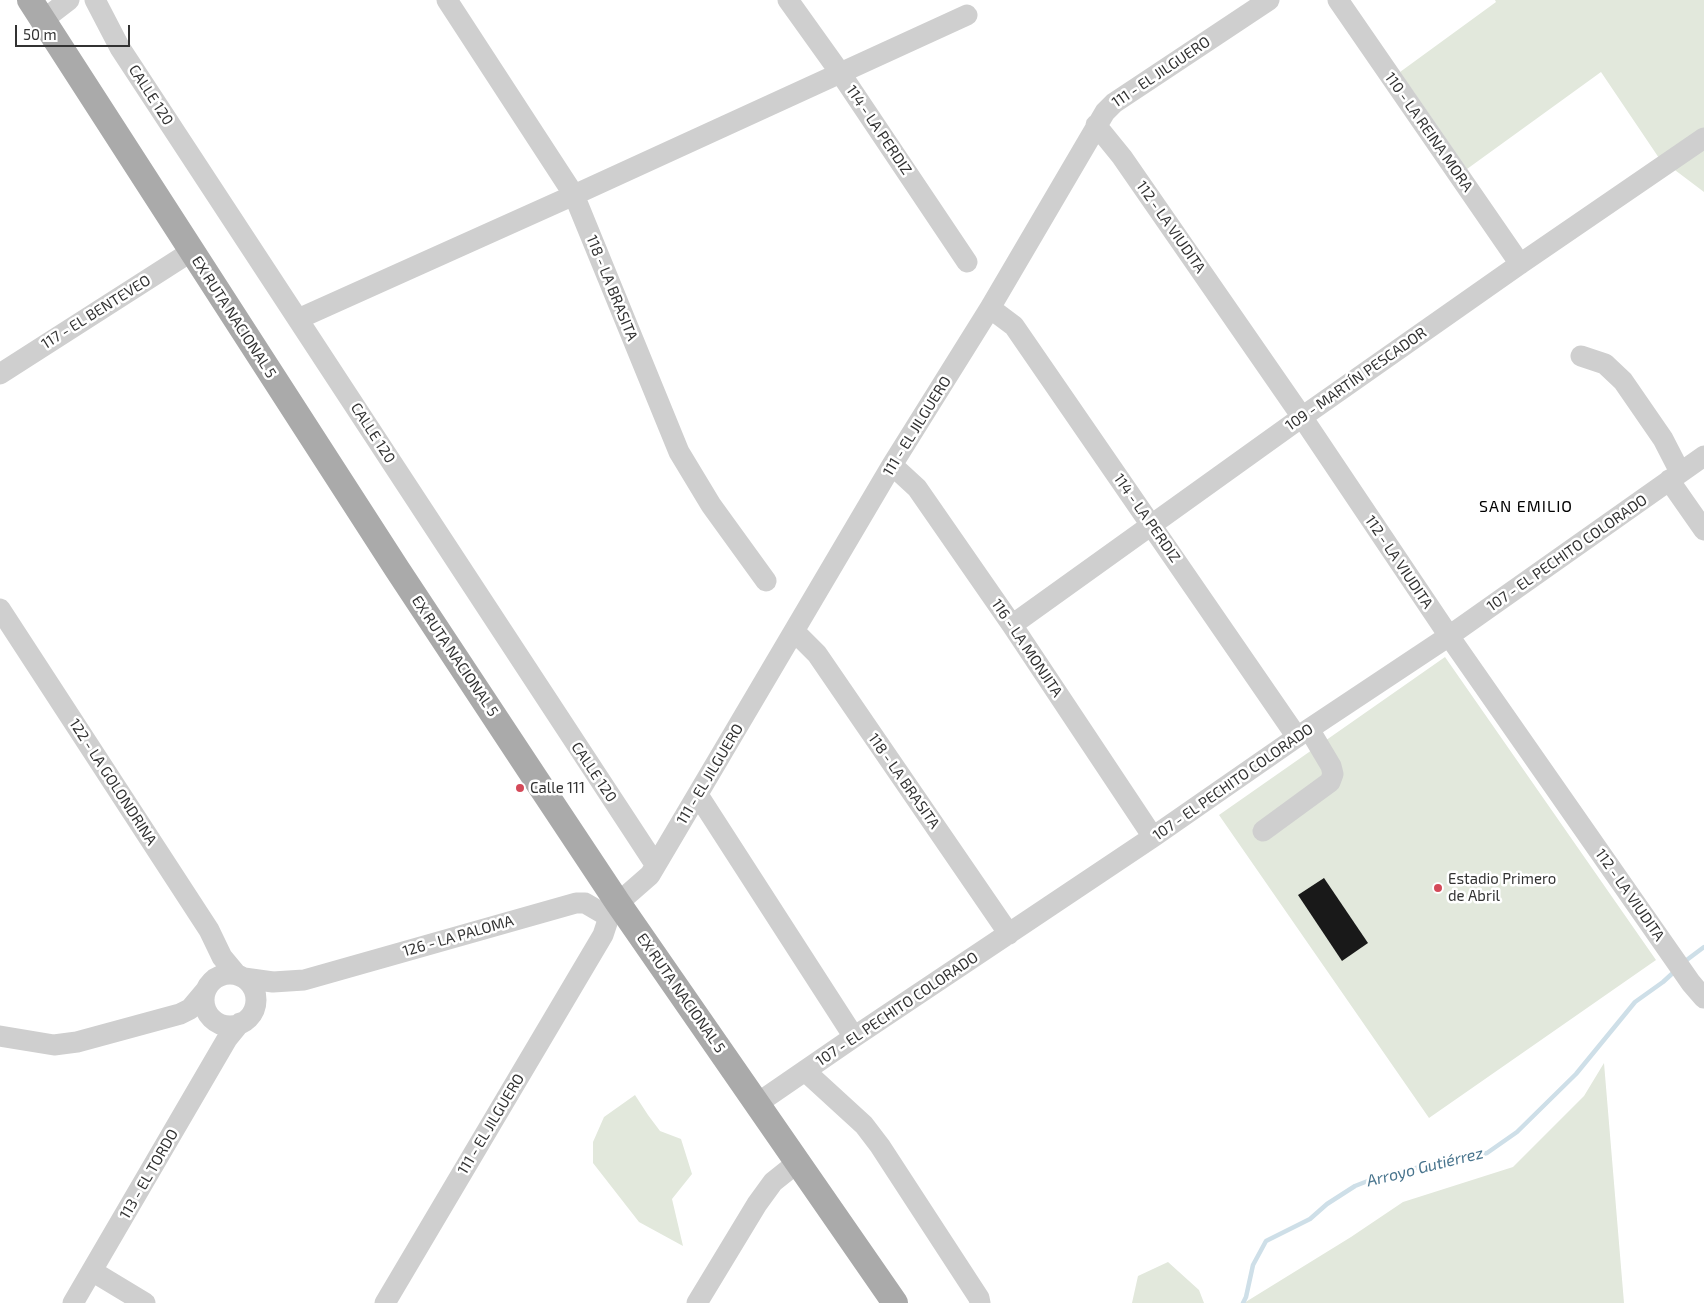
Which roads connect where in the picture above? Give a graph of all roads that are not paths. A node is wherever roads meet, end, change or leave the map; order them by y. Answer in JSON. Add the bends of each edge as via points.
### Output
{"nodes":[{"id":1,"x":69,"y":0,"type":"edge"},
{"id":2,"x":95,"y":0,"type":"edge"},
{"id":3,"x":447,"y":0,"type":"edge"},
{"id":4,"x":788,"y":0,"type":"edge"},
{"id":5,"x":1269,"y":0,"type":"edge"},
{"id":6,"x":1338,"y":0,"type":"edge"},
{"id":7,"x":37,"y":10,"type":"edge"},
{"id":8,"x":967,"y":16,"type":"dead end"},
{"id":9,"x":841,"y":74,"type":"junction"},
{"id":10,"x":1096,"y":125,"type":"junction"},
{"id":11,"x":1704,"y":138,"type":"edge"},
{"id":12,"x":574,"y":195,"type":"junction"},
{"id":13,"x":192,"y":252,"type":"junction"},
{"id":14,"x":968,"y":262,"type":"dead end"},
{"id":15,"x":1520,"y":264,"type":"junction"},
{"id":16,"x":990,"y":308,"type":"junction"},
{"id":17,"x":298,"y":319,"type":"junction"},
{"id":18,"x":1581,"y":356,"type":"dead end"},
{"id":19,"x":0,"y":374,"type":"edge"},
{"id":20,"x":1302,"y":417,"type":"junction"},
{"id":21,"x":1704,"y":456,"type":"edge"},
{"id":22,"x":892,"y":465,"type":"junction"},
{"id":23,"x":1675,"y":476,"type":"junction"},
{"id":24,"x":1152,"y":524,"type":"junction"},
{"id":25,"x":1704,"y":530,"type":"edge"},
{"id":26,"x":766,"y":582,"type":"dead end"},
{"id":27,"x":0,"y":609,"type":"edge"},
{"id":28,"x":1012,"y":625,"type":"junction"},
{"id":29,"x":795,"y":632,"type":"junction"},
{"id":30,"x":1449,"y":636,"type":"junction"},
{"id":31,"x":1303,"y":733,"type":"junction"},
{"id":32,"x":698,"y":795,"type":"junction"},
{"id":33,"x":1262,"y":831,"type":"dead end"},
{"id":34,"x":1153,"y":837,"type":"junction"},
{"id":35,"x":656,"y":864,"type":"junction"},
{"id":36,"x":614,"y":910,"type":"junction"},
{"id":37,"x":1009,"y":934,"type":"junction"},
{"id":38,"x":225,"y":976,"type":"junction"},
{"id":39,"x":304,"y":980,"type":"junction"},
{"id":40,"x":1698,"y":991,"type":"edge"},
{"id":41,"x":180,"y":1014,"type":"junction"},
{"id":42,"x":231,"y":1019,"type":"junction"},
{"id":43,"x":0,"y":1036,"type":"edge"},
{"id":44,"x":854,"y":1037,"type":"junction"},
{"id":45,"x":805,"y":1071,"type":"junction"},
{"id":46,"x":758,"y":1103,"type":"junction"},
{"id":47,"x":798,"y":1162,"type":"junction"},
{"id":48,"x":92,"y":1272,"type":"junction"},
{"id":49,"x":73,"y":1303,"type":"edge"},
{"id":50,"x":145,"y":1303,"type":"edge"},
{"id":51,"x":385,"y":1303,"type":"edge"},
{"id":52,"x":698,"y":1303,"type":"edge"},
{"id":53,"x":895,"y":1303,"type":"edge"},
{"id":54,"x":980,"y":1303,"type":"edge"}],
"edges":[{"from":1,"to":7,"type":"street"},
{"from":2,"to":17,"type":"street","name":"CALLE 120","via":[[120,48]]},
{"from":3,"to":12,"type":"street","name":"118 - LA BRASITA"},
{"from":4,"to":9,"type":"street","name":"114 - LA PERDIZ"},
{"from":5,"to":10,"type":"street","name":"111 - EL JILGUERO","via":[[1114,103]]},
{"from":6,"to":15,"type":"street","name":"110 - LA REINA MORA"},
{"from":7,"to":13,"type":"main road","name":"EX RUTA NACIONAL 5"},
{"from":8,"to":9,"type":"street"},
{"from":9,"to":12,"type":"street"},
{"from":9,"to":14,"type":"street","name":"114 - LA PERDIZ"},
{"from":10,"to":16,"type":"street","name":"111 - EL JILGUERO"},
{"from":10,"to":20,"type":"street","name":"112 - LA VIUDITA","via":[[1122,156]]},
{"from":11,"to":15,"type":"street","name":"109 - MARTÍN PESCADOR"},
{"from":12,"to":17,"type":"street"},
{"from":12,"to":26,"type":"street","name":"118 - LA BRASITA","via":[[680,452],[711,505]]},
{"from":13,"to":19,"type":"street","name":"117 - EL BENTEVEO"},
{"from":13,"to":36,"type":"main road","name":"EX RUTA NACIONAL 5"},
{"from":15,"to":20,"type":"street","name":"109 - MARTÍN PESCADOR"},
{"from":16,"to":22,"type":"street","name":"111 - EL JILGUERO"},
{"from":16,"to":24,"type":"street","name":"114 - LA PERDIZ","via":[[1014,326]]},
{"from":17,"to":35,"type":"street","name":"CALLE 120"},
{"from":18,"to":23,"type":"street","via":[[1605,364],[1623,381],[1663,438]]},
{"from":20,"to":24,"type":"street","name":"109 - MARTÍN PESCADOR"},
{"from":20,"to":30,"type":"street","name":"112 - LA VIUDITA"},
{"from":21,"to":23,"type":"street","name":"107 - EL PECHITO COLORADO"},
{"from":22,"to":28,"type":"street","name":"116 - LA MONJITA","via":[[917,488]]},
{"from":22,"to":29,"type":"street","name":"111 - EL JILGUERO"},
{"from":23,"to":25,"type":"street"},
{"from":23,"to":30,"type":"street","name":"107 - EL PECHITO COLORADO"},
{"from":24,"to":28,"type":"street","name":"109 - MARTÍN PESCADOR"},
{"from":24,"to":31,"type":"street","name":"114 - LA PERDIZ"},
{"from":27,"to":38,"type":"street","name":"122 - LA GOLONDRINA","via":[[209,930]]},
{"from":28,"to":34,"type":"street","name":"116 - LA MONJITA"},
{"from":29,"to":32,"type":"street","name":"111 - EL JILGUERO"},
{"from":29,"to":37,"type":"street","name":"118 - LA BRASITA","via":[[817,654]]},
{"from":30,"to":31,"type":"street","name":"107 - EL PECHITO COLORADO"},
{"from":30,"to":40,"type":"street","name":"112 - LA VIUDITA"},
{"from":31,"to":33,"type":"street","name":"114 - LA PERDIZ","via":[[1331,766],[1330,782]]},
{"from":31,"to":34,"type":"street","name":"107 - EL PECHITO COLORADO"},
{"from":32,"to":35,"type":"street","name":"111 - EL JILGUERO"},
{"from":32,"to":44,"type":"street"},
{"from":34,"to":37,"type":"street","name":"107 - EL PECHITO COLORADO"},
{"from":35,"to":36,"type":"street","name":"111 - EL JILGUERO","via":[[650,875]]},
{"from":36,"to":39,"type":"street","name":"126 - LA PALOMA","via":[[576,903]]},
{"from":36,"to":46,"type":"main road","name":"EX RUTA NACIONAL 5"},
{"from":36,"to":51,"type":"street","name":"111 - EL JILGUERO","via":[[603,935]]},
{"from":37,"to":44,"type":"street","name":"107 - EL PECHITO COLORADO"},
{"from":38,"to":39,"type":"street","name":"126 - LA PALOMA","via":[[273,982]]},
{"from":38,"to":41,"type":"street","via":[[190,1009]]},
{"from":38,"to":42,"type":"street","via":[[205,1005]]},
{"from":38,"to":42,"type":"street","name":"122 - LA GOLONDRINA","via":[[254,990],[255,1006]]},
{"from":39,"to":42,"type":"street","name":"126 - LA PALOMA"},
{"from":41,"to":42,"type":"street"},
{"from":41,"to":43,"type":"street","via":[[77,1042],[54,1045]]},
{"from":42,"to":48,"type":"street","name":"113 - EL TORDO","via":[[224,1044]]},
{"from":44,"to":45,"type":"street","name":"107 - EL PECHITO COLORADO"},
{"from":45,"to":46,"type":"street","name":"107 - EL PECHITO COLORADO"},
{"from":45,"to":54,"type":"street","via":[[864,1125],[880,1146]]},
{"from":46,"to":47,"type":"main road","name":"EX RUTA NACIONAL 5"},
{"from":47,"to":52,"type":"street","via":[[773,1182],[757,1204]]},
{"from":47,"to":53,"type":"main road","name":"EX RUTA NACIONAL 5"},
{"from":48,"to":49,"type":"street","name":"113 - EL TORDO"},
{"from":48,"to":50,"type":"street"}]}
